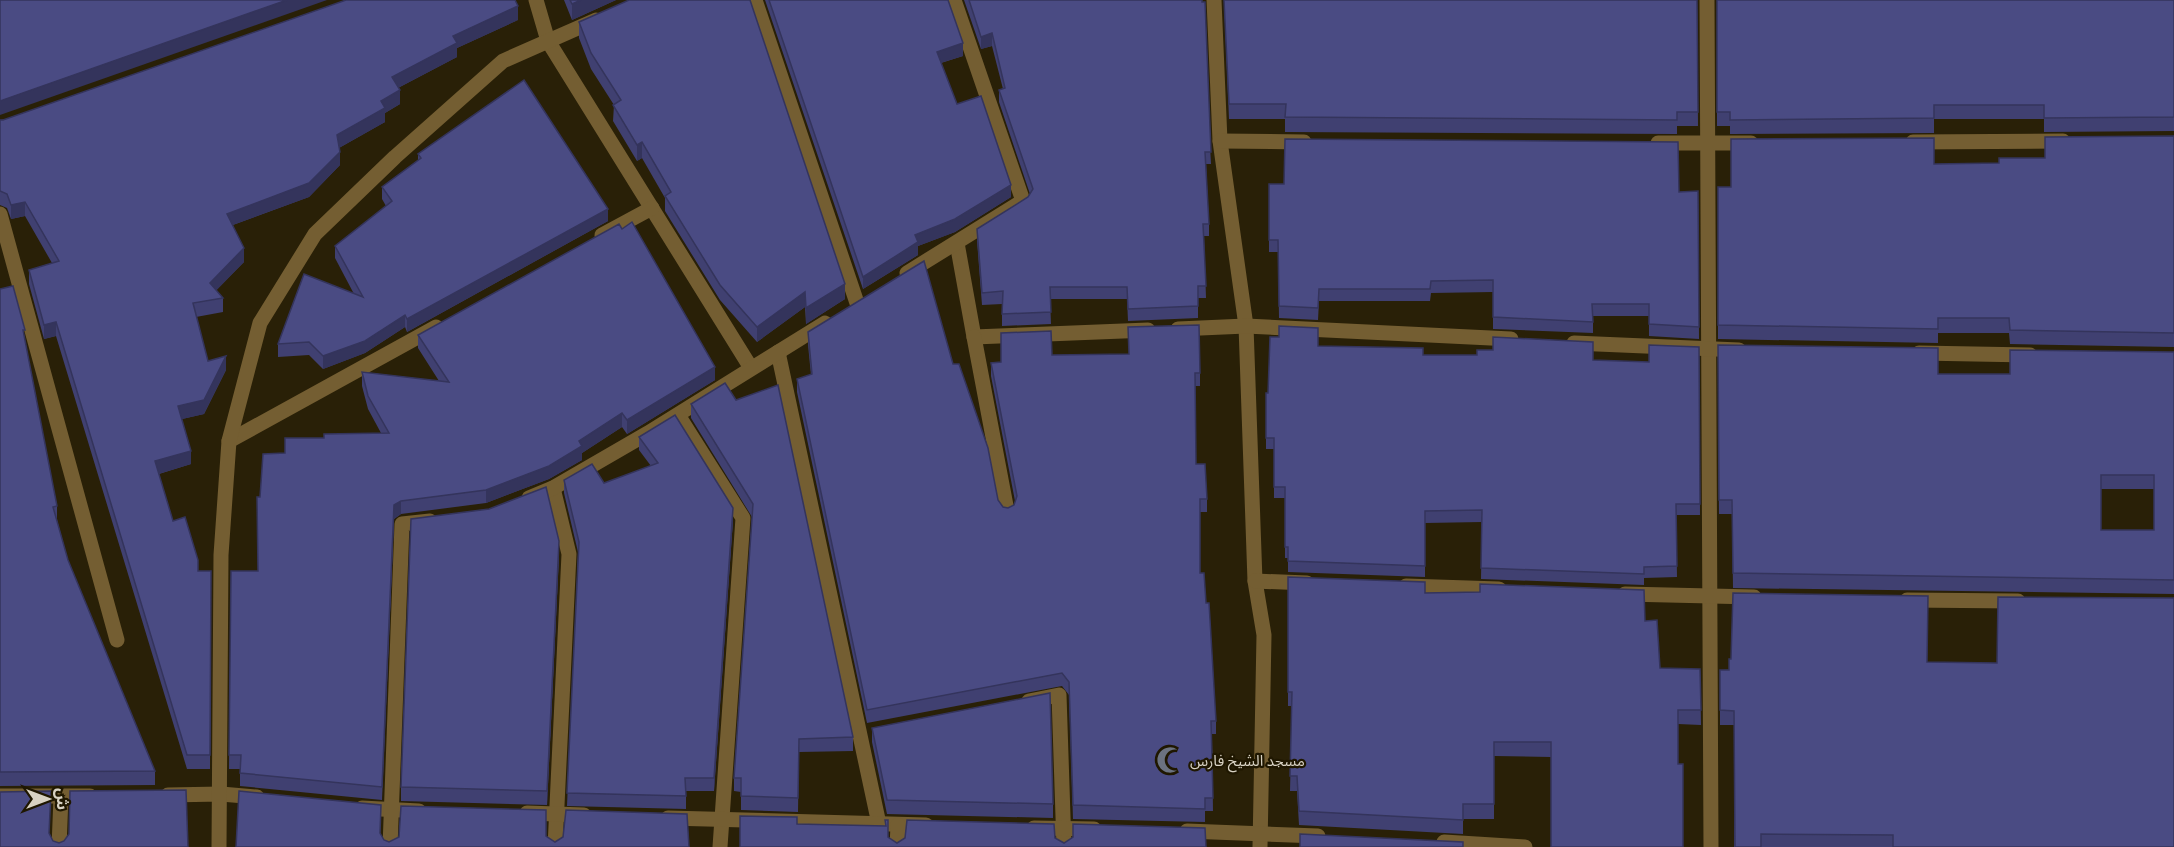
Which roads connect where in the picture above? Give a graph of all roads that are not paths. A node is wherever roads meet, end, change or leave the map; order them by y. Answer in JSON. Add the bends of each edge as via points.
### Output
{"nodes":[{"id":1,"x":536,"y":0,"type":"edge"},
{"id":2,"x":755,"y":0,"type":"edge"},
{"id":3,"x":954,"y":0,"type":"edge"},
{"id":4,"x":1214,"y":0,"type":"edge"},
{"id":5,"x":1707,"y":0,"type":"edge"},
{"id":6,"x":609,"y":14,"type":"edge"},
{"id":7,"x":548,"y":41,"type":"junction"},
{"id":8,"x":1220,"y":141,"type":"junction"},
{"id":9,"x":2078,"y":141,"type":"edge"},
{"id":10,"x":1315,"y":142,"type":"edge"},
{"id":11,"x":1898,"y":142,"type":"edge"},
{"id":12,"x":1647,"y":143,"type":"edge"},
{"id":13,"x":1766,"y":143,"type":"edge"},
{"id":14,"x":1706,"y":144,"type":"junction"},
{"id":15,"x":652,"y":208,"type":"junction"},
{"id":16,"x":0,"y":214,"type":"edge"},
{"id":17,"x":590,"y":242,"type":"edge"},
{"id":18,"x":957,"y":243,"type":"junction"},
{"id":19,"x":897,"y":279,"type":"edge"},
{"id":20,"x":445,"y":322,"type":"edge"},
{"id":21,"x":1246,"y":326,"type":"junction"},
{"id":22,"x":974,"y":337,"type":"junction"},
{"id":23,"x":1530,"y":340,"type":"edge"},
{"id":24,"x":1554,"y":342,"type":"edge"},
{"id":25,"x":1708,"y":349,"type":"junction"},
{"id":26,"x":1756,"y":350,"type":"edge"},
{"id":27,"x":778,"y":352,"type":"junction"},
{"id":28,"x":1899,"y":352,"type":"edge"},
{"id":29,"x":2043,"y":355,"type":"edge"},
{"id":30,"x":751,"y":368,"type":"junction"},
{"id":31,"x":678,"y":415,"type":"junction"},
{"id":32,"x":229,"y":441,"type":"junction"},
{"id":33,"x":553,"y":488,"type":"junction"},
{"id":34,"x":510,"y":505,"type":"edge"},
{"id":35,"x":1007,"y":511,"type":"edge"},
{"id":36,"x":445,"y":519,"type":"edge"},
{"id":37,"x":1255,"y":581,"type":"junction"},
{"id":38,"x":1327,"y":584,"type":"edge"},
{"id":39,"x":1387,"y":586,"type":"edge"},
{"id":40,"x":1519,"y":590,"type":"edge"},
{"id":41,"x":1615,"y":593,"type":"edge"},
{"id":42,"x":1711,"y":597,"type":"junction"},
{"id":43,"x":1770,"y":597,"type":"edge"},
{"id":44,"x":1889,"y":599,"type":"edge"},
{"id":45,"x":2031,"y":602,"type":"edge"},
{"id":46,"x":117,"y":640,"type":"dead end"},
{"id":47,"x":1012,"y":705,"type":"edge"},
{"id":48,"x":221,"y":794,"type":"junction"},
{"id":49,"x":152,"y":795,"type":"edge"},
{"id":50,"x":0,"y":796,"type":"edge"},
{"id":51,"x":107,"y":796,"type":"edge"},
{"id":52,"x":61,"y":797,"type":"junction"},
{"id":53,"x":278,"y":799,"type":"edge"},
{"id":54,"x":346,"y":806,"type":"edge"},
{"id":55,"x":392,"y":811,"type":"junction"},
{"id":56,"x":439,"y":812,"type":"edge"},
{"id":57,"x":510,"y":813,"type":"edge"},
{"id":58,"x":557,"y":814,"type":"junction"},
{"id":59,"x":604,"y":816,"type":"edge"},
{"id":60,"x":650,"y":818,"type":"edge"},
{"id":61,"x":720,"y":820,"type":"junction"},
{"id":62,"x":879,"y":824,"type":"junction"},
{"id":63,"x":898,"y":825,"type":"junction"},
{"id":64,"x":945,"y":826,"type":"edge"},
{"id":65,"x":1016,"y":827,"type":"edge"},
{"id":66,"x":1064,"y":828,"type":"junction"},
{"id":67,"x":1110,"y":830,"type":"edge"},
{"id":68,"x":1168,"y":831,"type":"edge"},
{"id":69,"x":1328,"y":836,"type":"edge"},
{"id":70,"x":1260,"y":840,"type":"edge"},
{"id":71,"x":1431,"y":842,"type":"edge"},
{"id":72,"x":1489,"y":846,"type":"edge"},
{"id":73,"x":58,"y":847,"type":"edge"},
{"id":74,"x":219,"y":847,"type":"edge"},
{"id":75,"x":390,"y":847,"type":"edge"},
{"id":76,"x":555,"y":847,"type":"edge"},
{"id":77,"x":720,"y":847,"type":"edge"},
{"id":78,"x":897,"y":847,"type":"edge"},
{"id":79,"x":1064,"y":847,"type":"edge"},
{"id":80,"x":1525,"y":847,"type":"edge"},
{"id":81,"x":1711,"y":847,"type":"edge"}],
"edges":[{"from":1,"to":7,"type":"street"},
{"from":2,"to":27,"type":"street","via":[[852,306]]},
{"from":3,"to":18,"type":"street","via":[[1023,201]]},
{"from":4,"to":8,"type":"street"},
{"from":5,"to":14,"type":"street"},
{"from":6,"to":7,"type":"street"},
{"from":7,"to":15,"type":"street"},
{"from":7,"to":32,"type":"street","via":[[503,61],[315,234],[260,323]]},
{"from":8,"to":10,"type":"street"},
{"from":8,"to":21,"type":"street"},
{"from":9,"to":11,"type":"street"},
{"from":12,"to":14,"type":"street"},
{"from":13,"to":14,"type":"street"},
{"from":14,"to":25,"type":"street"},
{"from":15,"to":17,"type":"street"},
{"from":15,"to":30,"type":"street"},
{"from":16,"to":46,"type":"street","via":[[15,289]]},
{"from":18,"to":19,"type":"street"},
{"from":18,"to":22,"type":"street"},
{"from":20,"to":32,"type":"street"},
{"from":21,"to":22,"type":"street"},
{"from":21,"to":23,"type":"street"},
{"from":21,"to":37,"type":"street"},
{"from":22,"to":35,"type":"street"},
{"from":24,"to":25,"type":"street"},
{"from":25,"to":26,"type":"street"},
{"from":25,"to":42,"type":"street"},
{"from":27,"to":30,"type":"street"},
{"from":27,"to":62,"type":"street","via":[[864,734]]},
{"from":28,"to":29,"type":"street"},
{"from":30,"to":31,"type":"street"},
{"from":31,"to":33,"type":"street"},
{"from":31,"to":61,"type":"street","via":[[743,518]]},
{"from":32,"to":48,"type":"street","via":[[221,555]]},
{"from":33,"to":34,"type":"street"},
{"from":33,"to":58,"type":"street","via":[[569,554]]},
{"from":36,"to":55,"type":"street","via":[[402,524]]},
{"from":37,"to":38,"type":"street"},
{"from":37,"to":70,"type":"street","via":[[1264,635]]},
{"from":39,"to":40,"type":"street"},
{"from":41,"to":42,"type":"street"},
{"from":42,"to":43,"type":"street"},
{"from":42,"to":81,"type":"street"},
{"from":44,"to":45,"type":"street"},
{"from":47,"to":66,"type":"street","via":[[1059,695]]},
{"from":48,"to":49,"type":"street"},
{"from":48,"to":53,"type":"street"},
{"from":48,"to":74,"type":"street"},
{"from":50,"to":52,"type":"street"},
{"from":51,"to":52,"type":"street"},
{"from":52,"to":73,"type":"street"},
{"from":54,"to":55,"type":"street"},
{"from":55,"to":56,"type":"street"},
{"from":55,"to":75,"type":"street"},
{"from":57,"to":58,"type":"street"},
{"from":58,"to":59,"type":"street"},
{"from":58,"to":76,"type":"street"},
{"from":60,"to":61,"type":"street"},
{"from":61,"to":62,"type":"street"},
{"from":61,"to":77,"type":"street"},
{"from":62,"to":63,"type":"street"},
{"from":63,"to":64,"type":"street"},
{"from":63,"to":78,"type":"street"},
{"from":65,"to":66,"type":"street"},
{"from":66,"to":67,"type":"street"},
{"from":66,"to":79,"type":"street"},
{"from":68,"to":70,"type":"street"},
{"from":69,"to":70,"type":"street"},
{"from":71,"to":72,"type":"street"},
{"from":72,"to":80,"type":"street"}]}
